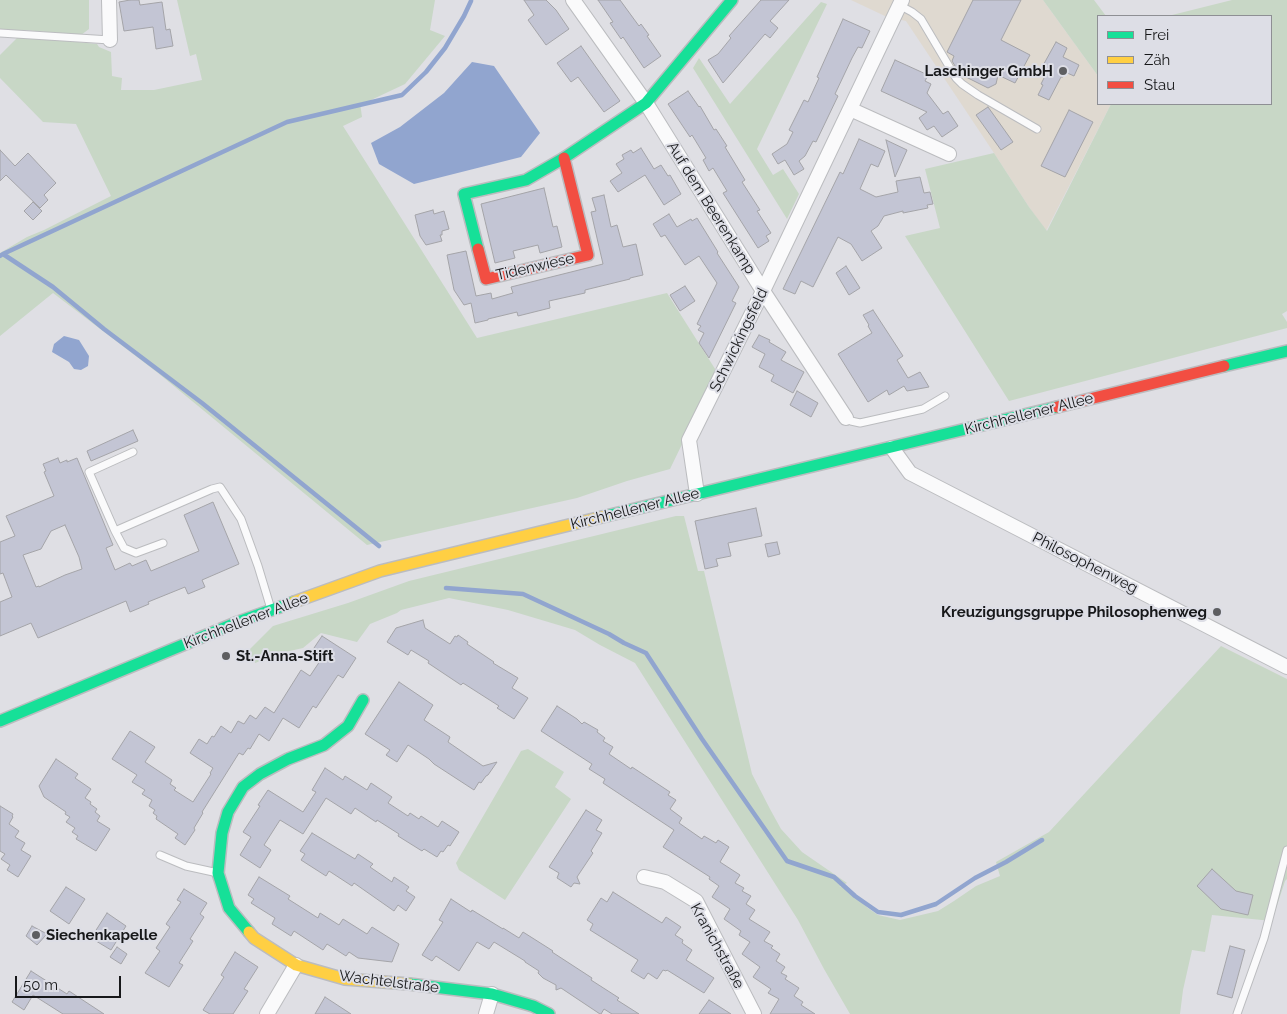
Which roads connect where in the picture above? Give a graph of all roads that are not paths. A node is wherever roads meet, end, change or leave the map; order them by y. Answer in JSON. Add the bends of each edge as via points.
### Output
{"nodes":[{"id":1,"x":109,"y":0,"type":"edge"},
{"id":2,"x":573,"y":0,"type":"edge"},
{"id":3,"x":732,"y":0,"type":"edge"},
{"id":4,"x":900,"y":3,"type":"edge"},
{"id":5,"x":0,"y":33,"type":"edge"},
{"id":6,"x":110,"y":40,"type":"joint"},
{"id":7,"x":646,"y":103,"type":"junction"},
{"id":8,"x":850,"y":109,"type":"junction"},
{"id":9,"x":1037,"y":129,"type":"dead end"},
{"id":10,"x":949,"y":154,"type":"dead end"},
{"id":11,"x":564,"y":158,"type":"junction"},
{"id":12,"x":764,"y":291,"type":"junction"},
{"id":13,"x":1287,"y":351,"type":"edge"},
{"id":14,"x":945,"y":396,"type":"dead end"},
{"id":15,"x":846,"y":418,"type":"joint"},
{"id":16,"x":892,"y":448,"type":"junction"},
{"id":17,"x":133,"y":452,"type":"dead end"},
{"id":18,"x":696,"y":494,"type":"junction"},
{"id":19,"x":115,"y":531,"type":"junction"},
{"id":20,"x":162,"y":544,"type":"dead end"},
{"id":21,"x":272,"y":609,"type":"junction"},
{"id":22,"x":1287,"y":667,"type":"edge"},
{"id":23,"x":363,"y":700,"type":"dead end"},
{"id":24,"x":0,"y":721,"type":"edge"},
{"id":25,"x":1287,"y":854,"type":"edge"},
{"id":26,"x":160,"y":855,"type":"dead end"},
{"id":27,"x":218,"y":873,"type":"junction"},
{"id":28,"x":644,"y":878,"type":"dead end"},
{"id":29,"x":296,"y":964,"type":"junction"},
{"id":30,"x":492,"y":994,"type":"junction"},
{"id":31,"x":267,"y":1014,"type":"edge"},
{"id":32,"x":486,"y":1014,"type":"edge"},
{"id":33,"x":549,"y":1014,"type":"edge"},
{"id":34,"x":754,"y":1014,"type":"edge"},
{"id":35,"x":1237,"y":1014,"type":"edge"}],
"edges":[{"from":1,"to":6,"type":"street"},
{"from":2,"to":7,"type":"street","name":"Auf dem Beerenkamp"},
{"from":3,"to":7,"type":"main road","name":"Tidenwiese"},
{"from":4,"to":8,"type":"street","name":"Schwickingsfeld"},
{"from":4,"to":9,"type":"lane","via":[[921,19],[962,84]]},
{"from":5,"to":6,"type":"lane"},
{"from":7,"to":11,"type":"main road","name":"Tidenwiese"},
{"from":7,"to":12,"type":"street","name":"Auf dem Beerenkamp"},
{"from":8,"to":10,"type":"street"},
{"from":8,"to":12,"type":"street","name":"Schwickingsfeld"},
{"from":11,"to":11,"type":"main road","name":"Tidenwiese","via":[[526,180],[464,194],[486,279],[588,255]]},
{"from":12,"to":15,"type":"street","name":"Auf dem Beerenkamp"},
{"from":12,"to":18,"type":"street","name":"Schwickingsfeld","via":[[689,440]]},
{"from":13,"to":16,"type":"main road","name":"Kirchhellener Allee"},
{"from":14,"to":15,"type":"lane","via":[[923,409],[860,423]]},
{"from":16,"to":18,"type":"main road","name":"Kirchhellener Allee"},
{"from":16,"to":22,"type":"street","name":"Philosophenweg","via":[[910,473]]},
{"from":17,"to":19,"type":"lane","via":[[89,472]]},
{"from":18,"to":21,"type":"main road","name":"Kirchhellener Allee","via":[[380,571]]},
{"from":19,"to":20,"type":"lane","via":[[124,548],[136,553]]},
{"from":19,"to":21,"type":"lane","via":[[220,486],[241,519]]},
{"from":21,"to":24,"type":"main road","name":"Kirchhellener Allee"},
{"from":23,"to":27,"type":"main road","name":"Wachtelstraße","via":[[348,726],[324,746],[288,759],[244,787],[228,812],[222,832]]},
{"from":25,"to":35,"type":"lane","via":[[1264,938]]},
{"from":26,"to":27,"type":"lane","via":[[186,866]]},
{"from":27,"to":29,"type":"main road","name":"Wachtelstraße","via":[[229,908],[254,938]]},
{"from":28,"to":34,"type":"street","name":"Kranichstraße","via":[[664,882],[696,901]]},
{"from":29,"to":30,"type":"main road","name":"Wachtelstraße","via":[[345,978]]},
{"from":29,"to":31,"type":"street"},
{"from":30,"to":32,"type":"street"},
{"from":30,"to":33,"type":"main road","name":"Wachtelstraße"}]}
